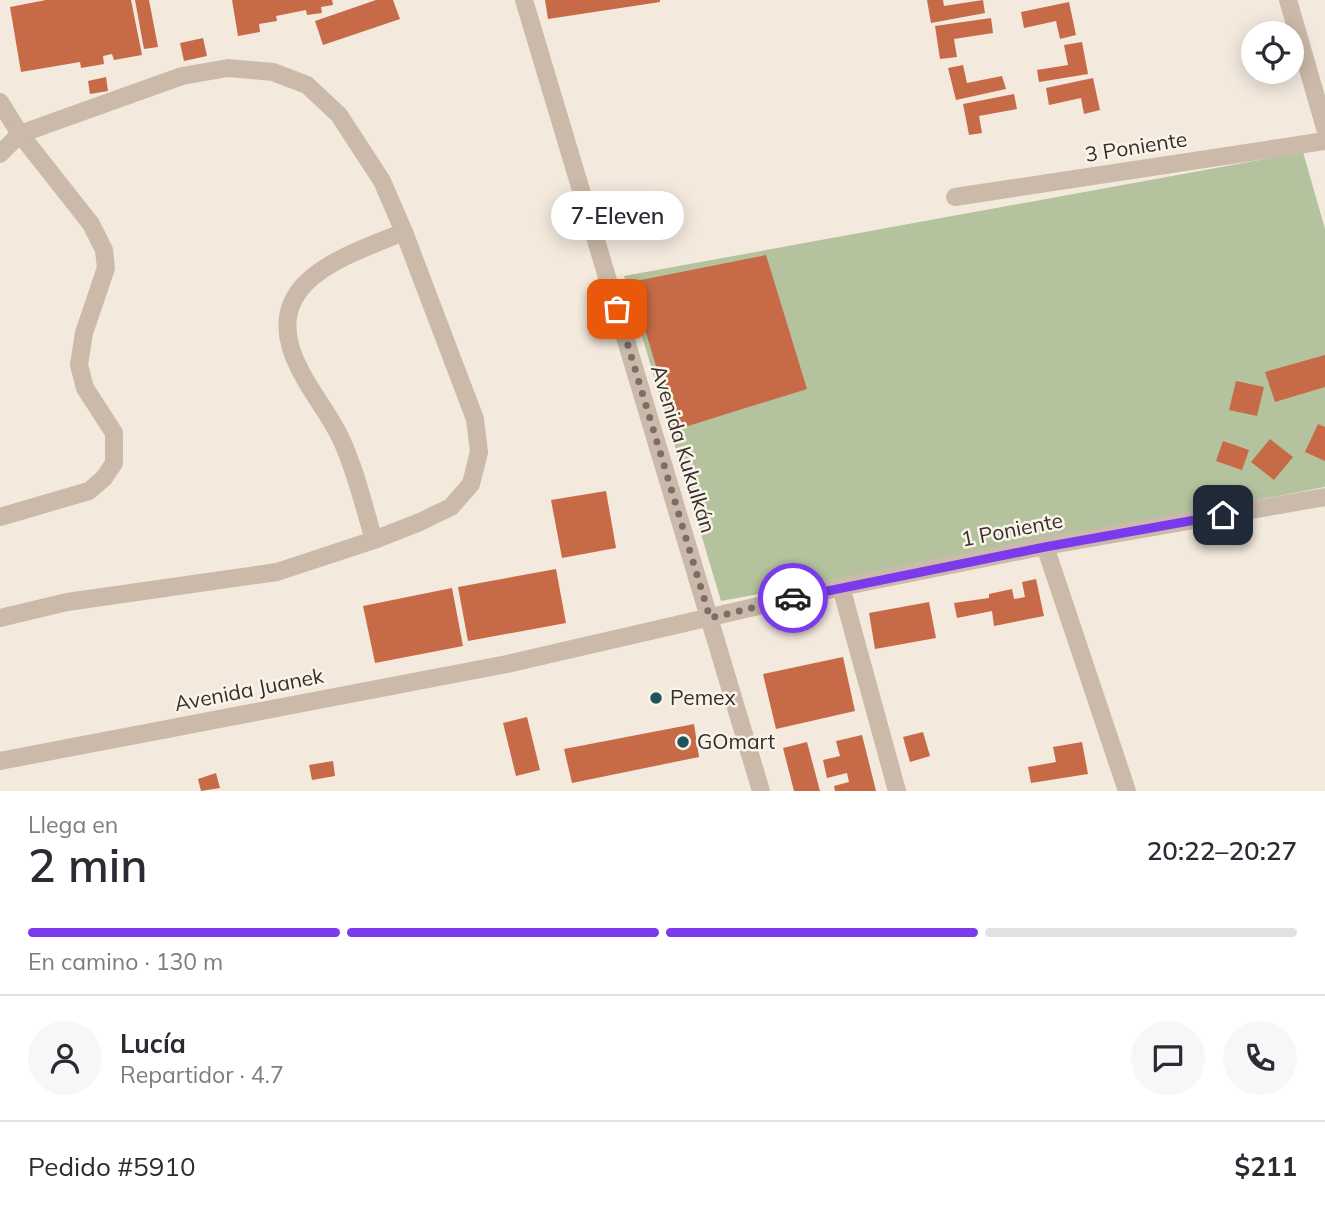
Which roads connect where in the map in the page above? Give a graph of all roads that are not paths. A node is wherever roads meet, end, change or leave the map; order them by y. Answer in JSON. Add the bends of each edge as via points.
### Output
{"nodes":[{"id":1,"x":524,"y":0,"type":"edge"},
{"id":2,"x":1288,"y":0,"type":"edge"},
{"id":3,"x":0,"y":102,"type":"edge"},
{"id":4,"x":1325,"y":128,"type":"edge"},
{"id":5,"x":20,"y":134,"type":"junction"},
{"id":6,"x":1325,"y":141,"type":"edge"},
{"id":7,"x":0,"y":154,"type":"edge"},
{"id":8,"x":955,"y":198,"type":"dead end"},
{"id":9,"x":404,"y":232,"type":"junction"},
{"id":10,"x":1325,"y":497,"type":"edge"},
{"id":11,"x":0,"y":517,"type":"edge"},
{"id":12,"x":374,"y":540,"type":"junction"},
{"id":13,"x":1045,"y":547,"type":"junction"},
{"id":14,"x":841,"y":587,"type":"junction"},
{"id":15,"x":0,"y":618,"type":"edge"},
{"id":16,"x":710,"y":618,"type":"junction"},
{"id":17,"x":0,"y":761,"type":"edge"},
{"id":18,"x":761,"y":791,"type":"edge"},
{"id":19,"x":897,"y":791,"type":"edge"},
{"id":20,"x":1126,"y":791,"type":"edge"}],
"edges":[{"from":1,"to":16,"type":"street","name":"Avenida Kukulkán"},
{"from":2,"to":4,"type":"street"},
{"from":3,"to":5,"type":"street"},
{"from":5,"to":7,"type":"street"},
{"from":5,"to":9,"type":"street","via":[[182,76],[228,68],[273,72],[307,85],[339,115],[382,181]]},
{"from":5,"to":11,"type":"street","via":[[91,224],[104,250],[106,268],[79,365],[85,388],[114,433],[114,463],[89,491]]},
{"from":6,"to":8,"type":"street","name":"3 Poniente"},
{"from":9,"to":12,"type":"street","via":[[475,419],[479,452],[471,484],[451,507]]},
{"from":9,"to":12,"type":"street","via":[[316,272],[294,295],[286,333],[299,369],[340,438]]},
{"from":10,"to":13,"type":"street","name":"1 Poniente"},
{"from":12,"to":15,"type":"street","via":[[277,572],[66,602]]},
{"from":13,"to":14,"type":"street","name":"1 Poniente"},
{"from":13,"to":20,"type":"street"},
{"from":14,"to":16,"type":"street","name":"1 Poniente"},
{"from":14,"to":19,"type":"street"},
{"from":16,"to":17,"type":"street","name":"Avenida Juanek","via":[[507,664]]},
{"from":16,"to":18,"type":"street","name":"Avenida Kukulkán"}]}
